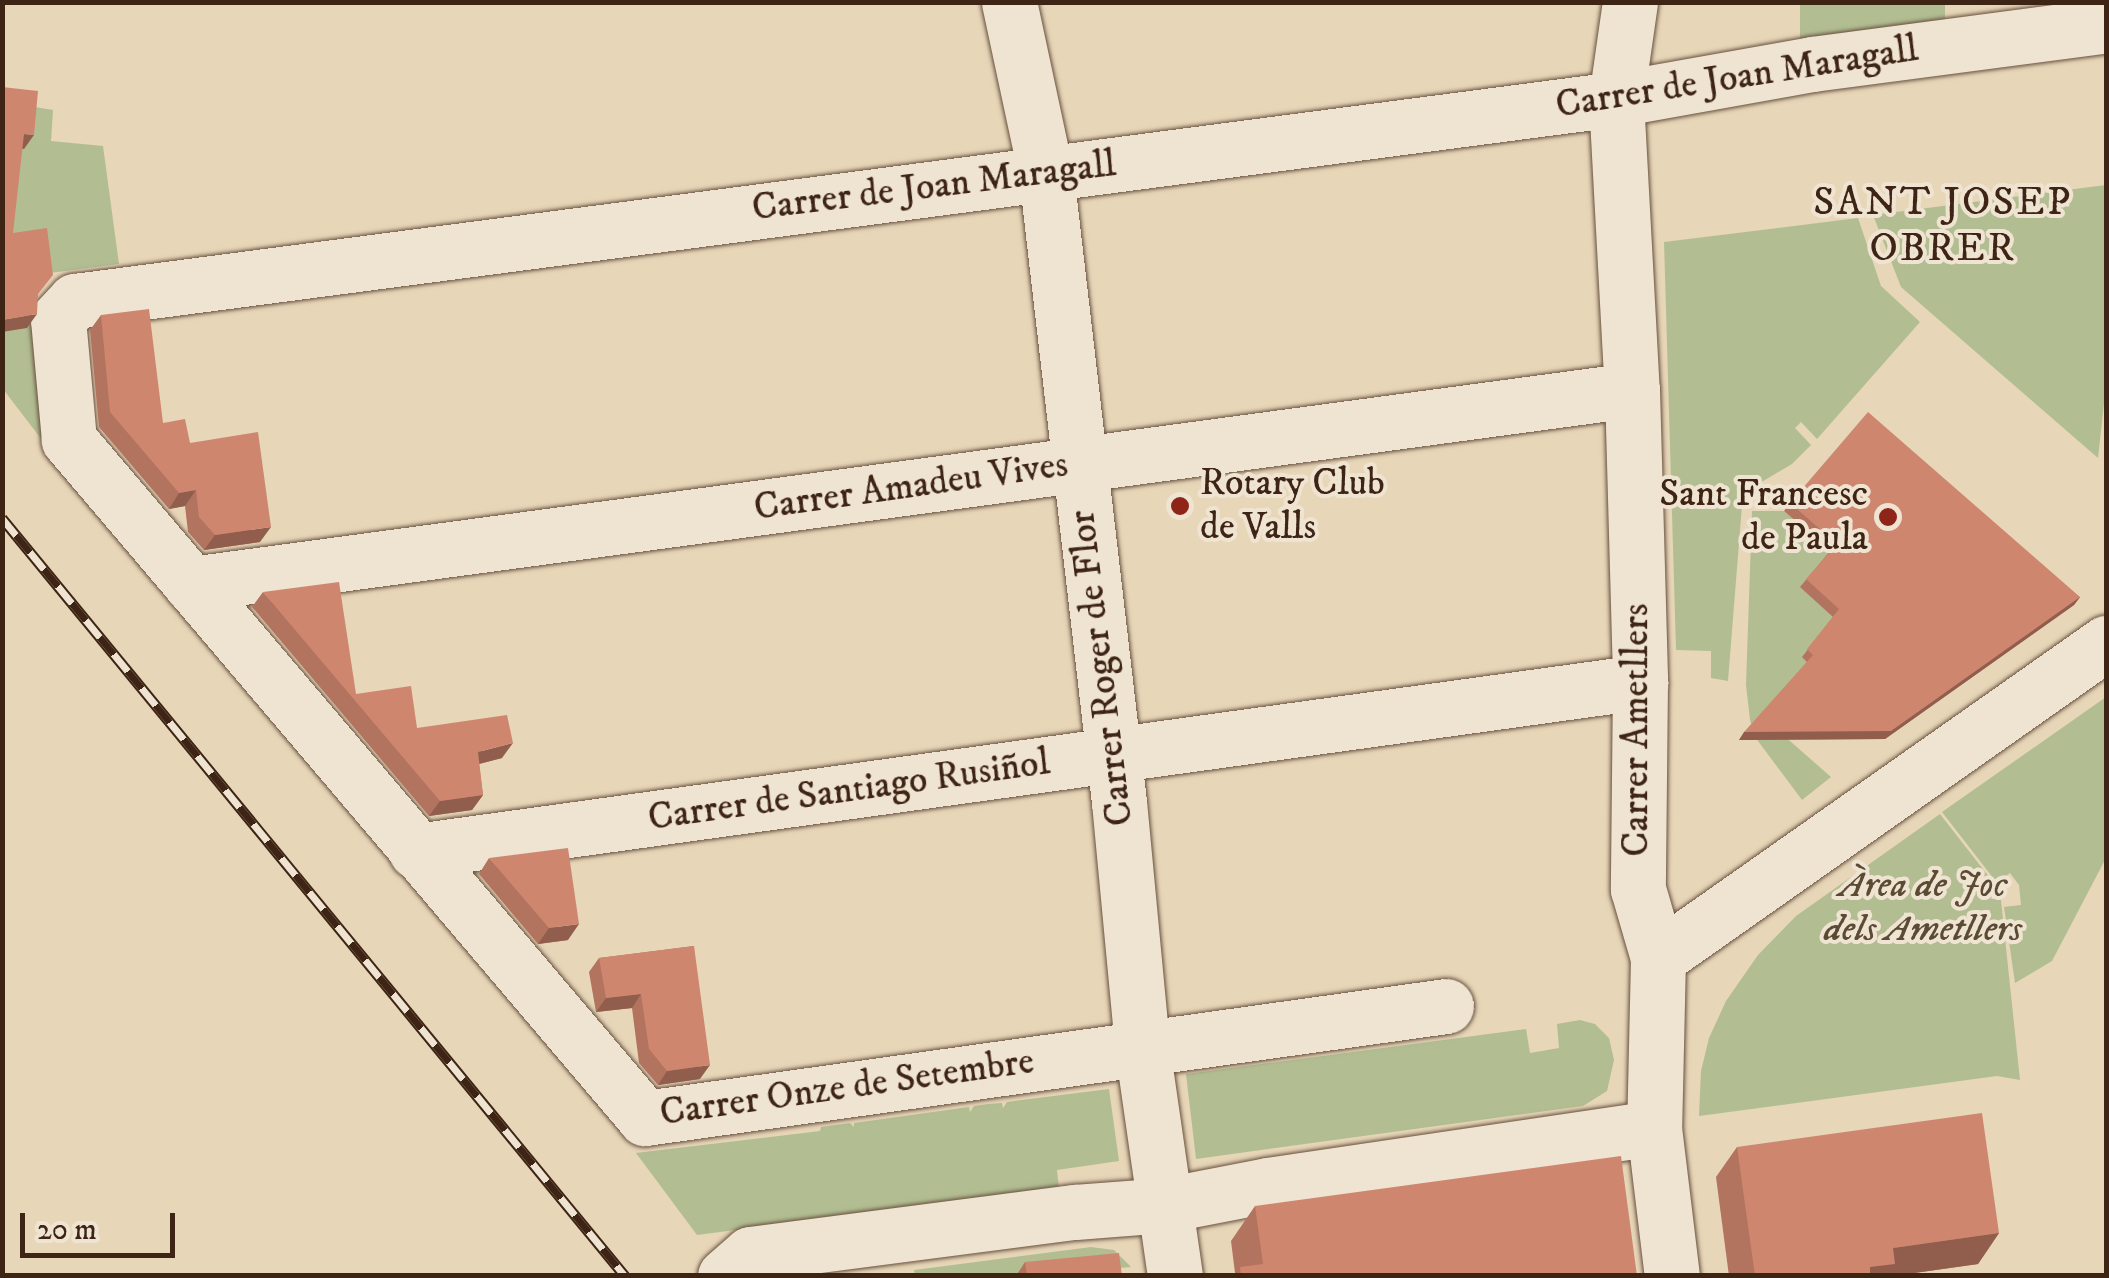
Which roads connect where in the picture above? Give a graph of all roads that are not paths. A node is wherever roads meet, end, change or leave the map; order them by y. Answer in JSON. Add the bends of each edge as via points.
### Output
{"nodes":[{"id":1,"x":1008,"y":2,"type":"edge"},
{"id":2,"x":1630,"y":2,"type":"edge"},
{"id":3,"x":2103,"y":2,"type":"edge"},
{"id":4,"x":1616,"y":99,"type":"junction"},
{"id":5,"x":1046,"y":174,"type":"junction"},
{"id":6,"x":1632,"y":390,"type":"junction"},
{"id":7,"x":1078,"y":465,"type":"junction"},
{"id":8,"x":191,"y":584,"type":"junction"},
{"id":9,"x":2106,"y":643,"type":"edge"},
{"id":10,"x":1640,"y":682,"type":"junction"},
{"id":11,"x":1112,"y":754,"type":"junction"},
{"id":12,"x":416,"y":851,"type":"junction"},
{"id":13,"x":1658,"y":958,"type":"junction"},
{"id":14,"x":1446,"y":1006,"type":"dead end"},
{"id":15,"x":1142,"y":1047,"type":"junction"},
{"id":16,"x":1654,"y":1128,"type":"junction"},
{"id":17,"x":1165,"y":1205,"type":"junction"},
{"id":18,"x":725,"y":1276,"type":"edge"},
{"id":19,"x":1175,"y":1276,"type":"edge"},
{"id":20,"x":1672,"y":1276,"type":"edge"}],
"edges":[{"from":1,"to":5,"type":"street","name":"Carrer Roger de Flor"},
{"from":2,"to":4,"type":"street","name":"Carrer Ametllers"},
{"from":3,"to":4,"type":"street","name":"Carrer de Joan Maragall","via":[[2102,26],[1812,64]]},
{"from":4,"to":5,"type":"street","name":"Carrer de Joan Maragall"},
{"from":4,"to":6,"type":"street","name":"Carrer Ametllers"},
{"from":5,"to":7,"type":"street","name":"Carrer Roger de Flor"},
{"from":5,"to":8,"type":"street","name":"Carrer de Joan Maragall","via":[[75,301],[58,319],[70,440]]},
{"from":6,"to":7,"type":"street","name":"Carrer Amadeu Vives"},
{"from":6,"to":10,"type":"street","name":"Carrer Ametllers"},
{"from":7,"to":8,"type":"street","name":"Carrer Amadeu Vives"},
{"from":7,"to":11,"type":"street","name":"Carrer Roger de Flor"},
{"from":8,"to":12,"type":"street","name":"Carrer Onze de Setembre"},
{"from":9,"to":13,"type":"street"},
{"from":10,"to":11,"type":"street","name":"Carrer de Santiago Rusiñol"},
{"from":10,"to":13,"type":"street","name":"Carrer Ametllers","via":[[1638,889]]},
{"from":11,"to":12,"type":"street","name":"Carrer de Santiago Rusiñol"},
{"from":11,"to":15,"type":"street","name":"Carrer Roger de Flor"},
{"from":12,"to":15,"type":"street","name":"Carrer Onze de Setembre","via":[[644,1118]]},
{"from":13,"to":16,"type":"street","name":"Carrer Ametllers"},
{"from":14,"to":15,"type":"street","name":"Carrer Onze de Setembre"},
{"from":15,"to":17,"type":"street","name":"Carrer Roger de Flor"},
{"from":16,"to":17,"type":"street"},
{"from":16,"to":20,"type":"street","name":"Carrer Ametllers"},
{"from":17,"to":18,"type":"street","via":[[750,1254]]},
{"from":17,"to":19,"type":"street","name":"Carrer Roger de Flor"}]}
